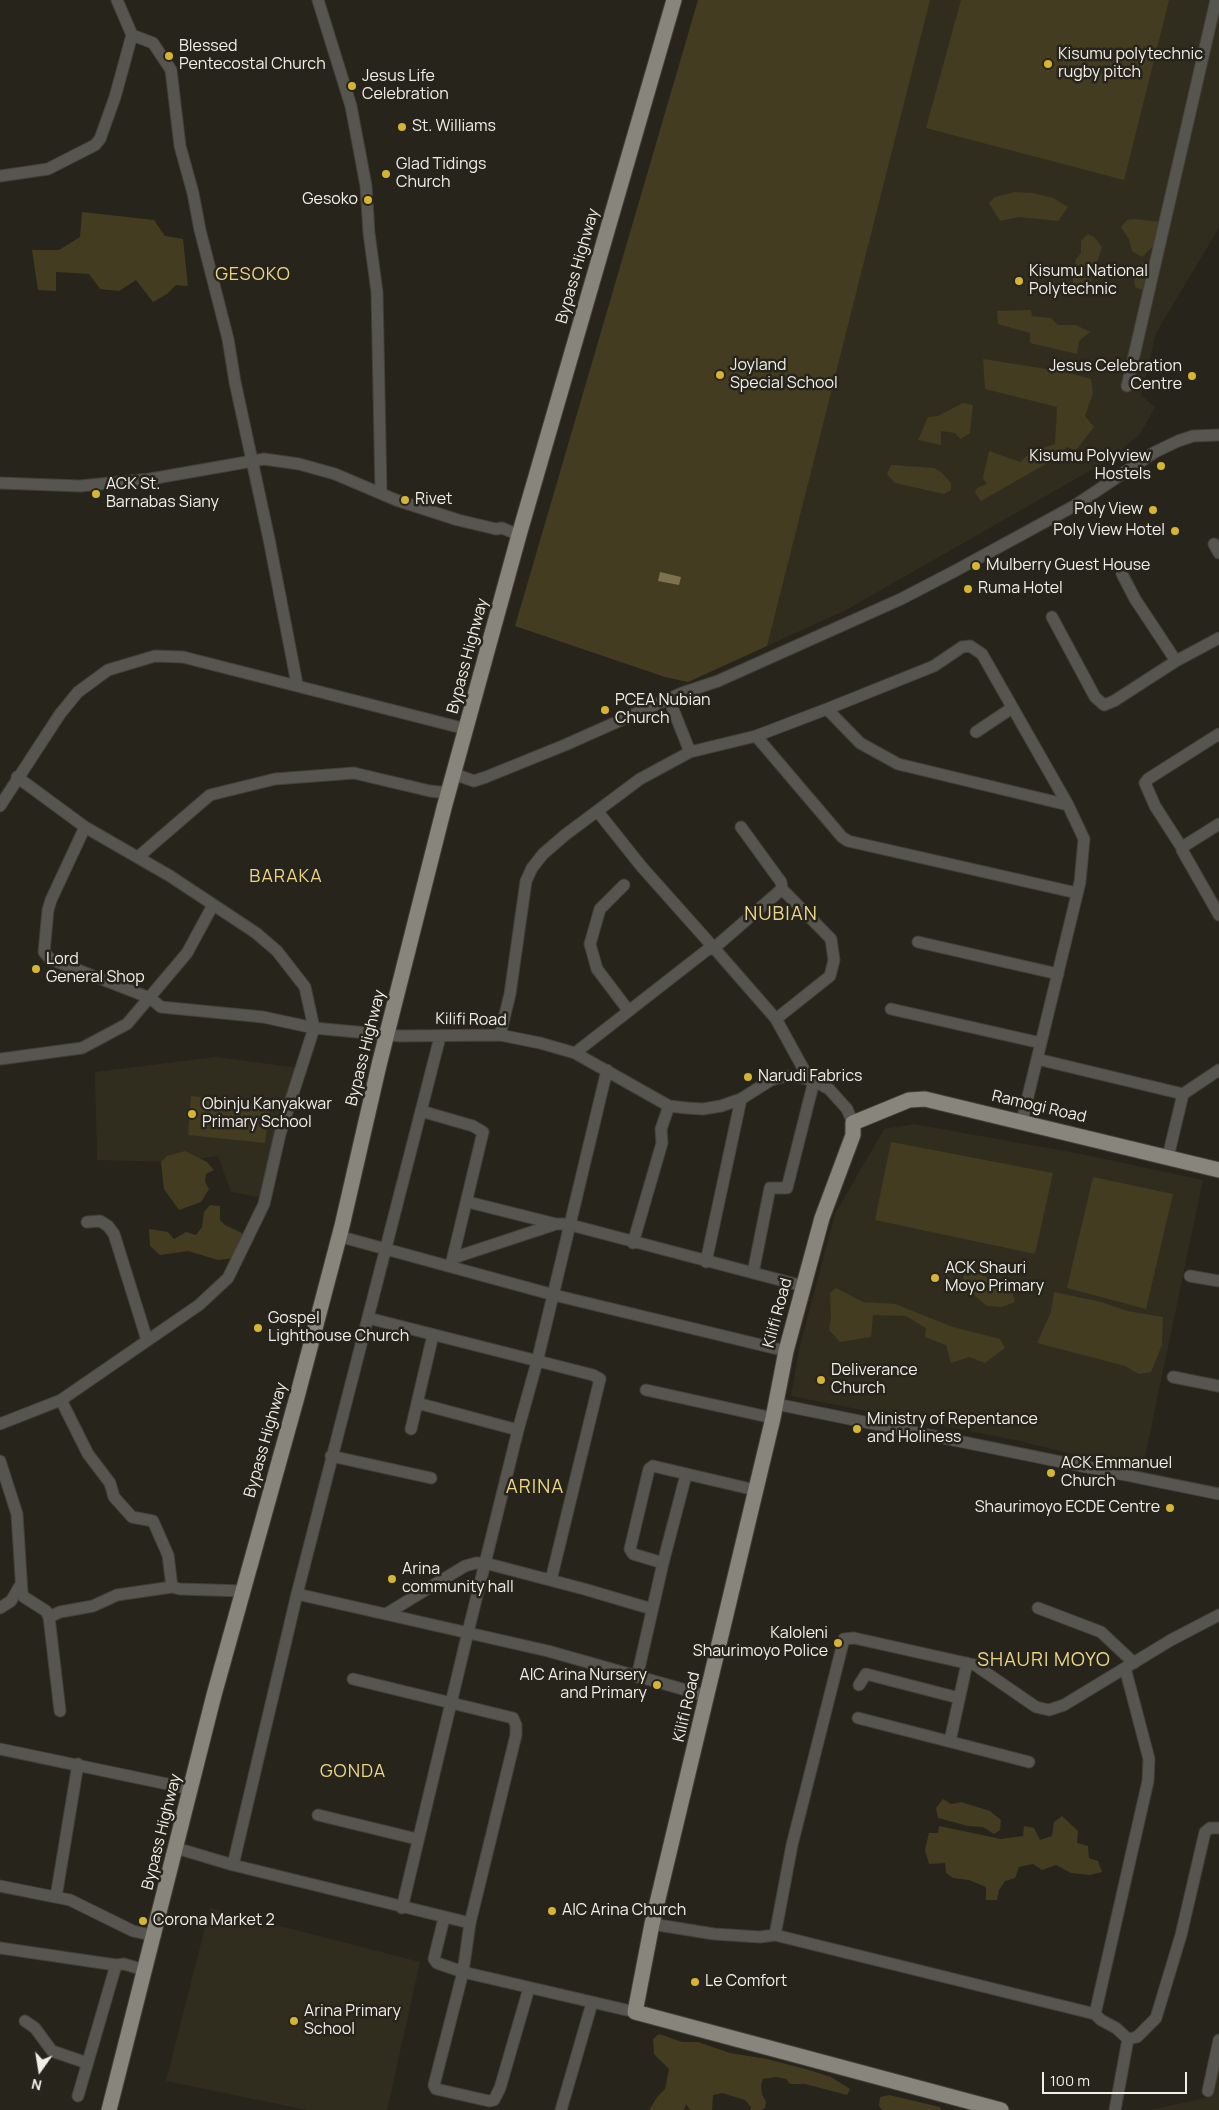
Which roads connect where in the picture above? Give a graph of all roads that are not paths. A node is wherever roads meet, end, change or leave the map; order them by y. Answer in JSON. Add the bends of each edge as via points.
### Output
{"nodes":[{"id":1,"x":117,"y":0,"type":"edge"},
{"id":2,"x":318,"y":0,"type":"edge"},
{"id":3,"x":674,"y":0,"type":"edge"},
{"id":4,"x":1216,"y":0,"type":"edge"},
{"id":5,"x":132,"y":35,"type":"junction"},
{"id":6,"x":0,"y":176,"type":"edge"},
{"id":7,"x":1127,"y":386,"type":"dead end"},
{"id":8,"x":1219,"y":435,"type":"edge"},
{"id":9,"x":252,"y":460,"type":"junction"},
{"id":10,"x":0,"y":483,"type":"edge"},
{"id":11,"x":381,"y":493,"type":"junction"},
{"id":12,"x":519,"y":534,"type":"junction"},
{"id":13,"x":1122,"y":574,"type":"dead end"},
{"id":14,"x":1052,"y":617,"type":"dead end"},
{"id":15,"x":1219,"y":638,"type":"edge"},
{"id":16,"x":1176,"y":661,"type":"junction"},
{"id":17,"x":297,"y":684,"type":"junction"},
{"id":18,"x":669,"y":699,"type":"junction"},
{"id":19,"x":1012,"y":708,"type":"junction"},
{"id":20,"x":828,"y":710,"type":"junction"},
{"id":21,"x":466,"y":729,"type":"junction"},
{"id":22,"x":976,"y":732,"type":"dead end"},
{"id":23,"x":1219,"y":734,"type":"edge"},
{"id":24,"x":756,"y":736,"type":"junction"},
{"id":25,"x":690,"y":752,"type":"junction"},
{"id":26,"x":454,"y":774,"type":"junction"},
{"id":27,"x":17,"y":777,"type":"junction"},
{"id":28,"x":448,"y":793,"type":"junction"},
{"id":29,"x":1068,"y":805,"type":"junction"},
{"id":30,"x":0,"y":806,"type":"edge"},
{"id":31,"x":598,"y":812,"type":"junction"},
{"id":32,"x":1219,"y":824,"type":"edge"},
{"id":33,"x":84,"y":827,"type":"junction"},
{"id":34,"x":741,"y":828,"type":"dead end"},
{"id":35,"x":1182,"y":848,"type":"junction"},
{"id":36,"x":138,"y":857,"type":"junction"},
{"id":37,"x":624,"y":884,"type":"dead end"},
{"id":38,"x":782,"y":889,"type":"junction"},
{"id":39,"x":1077,"y":893,"type":"junction"},
{"id":40,"x":213,"y":905,"type":"junction"},
{"id":41,"x":1219,"y":915,"type":"edge"},
{"id":42,"x":918,"y":942,"type":"dead end"},
{"id":43,"x":714,"y":948,"type":"junction"},
{"id":44,"x":1058,"y":974,"type":"junction"},
{"id":45,"x":150,"y":998,"type":"junction"},
{"id":46,"x":892,"y":1009,"type":"dead end"},
{"id":47,"x":628,"y":1010,"type":"junction"},
{"id":48,"x":776,"y":1019,"type":"junction"},
{"id":49,"x":314,"y":1028,"type":"junction"},
{"id":50,"x":387,"y":1034,"type":"junction"},
{"id":51,"x":500,"y":1035,"type":"junction"},
{"id":52,"x":440,"y":1037,"type":"junction"},
{"id":53,"x":1041,"y":1043,"type":"junction"},
{"id":54,"x":574,"y":1053,"type":"junction"},
{"id":55,"x":0,"y":1059,"type":"edge"},
{"id":56,"x":1037,"y":1059,"type":"junction"},
{"id":57,"x":607,"y":1070,"type":"junction"},
{"id":58,"x":1219,"y":1070,"type":"edge"},
{"id":59,"x":812,"y":1080,"type":"junction"},
{"id":60,"x":1183,"y":1094,"type":"junction"},
{"id":61,"x":741,"y":1099,"type":"junction"},
{"id":62,"x":669,"y":1106,"type":"junction"},
{"id":63,"x":421,"y":1112,"type":"junction"},
{"id":64,"x":1022,"y":1121,"type":"junction"},
{"id":65,"x":853,"y":1123,"type":"junction"},
{"id":66,"x":1168,"y":1157,"type":"junction"},
{"id":67,"x":1219,"y":1170,"type":"edge"},
{"id":68,"x":468,"y":1202,"type":"junction"},
{"id":69,"x":87,"y":1222,"type":"dead end"},
{"id":70,"x":556,"y":1224,"type":"junction"},
{"id":71,"x":571,"y":1224,"type":"junction"},
{"id":72,"x":338,"y":1236,"type":"junction"},
{"id":73,"x":634,"y":1243,"type":"junction"},
{"id":74,"x":386,"y":1251,"type":"junction"},
{"id":75,"x":706,"y":1262,"type":"junction"},
{"id":76,"x":452,"y":1263,"type":"junction"},
{"id":77,"x":753,"y":1273,"type":"junction"},
{"id":78,"x":1190,"y":1276,"type":"dead end"},
{"id":79,"x":1219,"y":1281,"type":"edge"},
{"id":80,"x":803,"y":1286,"type":"junction"},
{"id":81,"x":554,"y":1295,"type":"junction"},
{"id":82,"x":368,"y":1318,"type":"junction"},
{"id":83,"x":433,"y":1335,"type":"junction"},
{"id":84,"x":147,"y":1340,"type":"junction"},
{"id":85,"x":786,"y":1351,"type":"junction"},
{"id":86,"x":537,"y":1362,"type":"junction"},
{"id":87,"x":1173,"y":1377,"type":"dead end"},
{"id":88,"x":1219,"y":1386,"type":"edge"},
{"id":89,"x":646,"y":1390,"type":"dead end"},
{"id":90,"x":61,"y":1400,"type":"junction"},
{"id":91,"x":417,"y":1403,"type":"junction"},
{"id":92,"x":775,"y":1411,"type":"junction"},
{"id":93,"x":0,"y":1424,"type":"edge"},
{"id":94,"x":411,"y":1429,"type":"dead end"},
{"id":95,"x":518,"y":1430,"type":"junction"},
{"id":96,"x":331,"y":1456,"type":"junction"},
{"id":97,"x":0,"y":1461,"type":"edge"},
{"id":98,"x":686,"y":1475,"type":"junction"},
{"id":99,"x":431,"y":1478,"type":"dead end"},
{"id":100,"x":755,"y":1490,"type":"junction"},
{"id":101,"x":1219,"y":1494,"type":"edge"},
{"id":102,"x":485,"y":1563,"type":"junction"},
{"id":103,"x":663,"y":1563,"type":"junction"},
{"id":104,"x":550,"y":1580,"type":"junction"},
{"id":105,"x":21,"y":1584,"type":"junction"},
{"id":106,"x":172,"y":1586,"type":"junction"},
{"id":107,"x":243,"y":1591,"type":"junction"},
{"id":108,"x":297,"y":1594,"type":"junction"},
{"id":109,"x":0,"y":1608,"type":"edge"},
{"id":110,"x":1038,"y":1608,"type":"dead end"},
{"id":111,"x":652,"y":1609,"type":"junction"},
{"id":112,"x":386,"y":1614,"type":"junction"},
{"id":113,"x":1219,"y":1615,"type":"edge"},
{"id":114,"x":49,"y":1617,"type":"junction"},
{"id":115,"x":468,"y":1632,"type":"junction"},
{"id":116,"x":967,"y":1663,"type":"junction"},
{"id":117,"x":1130,"y":1666,"type":"junction"},
{"id":118,"x":637,"y":1677,"type":"junction"},
{"id":119,"x":353,"y":1679,"type":"dead end"},
{"id":120,"x":860,"y":1685,"type":"dead end"},
{"id":121,"x":708,"y":1696,"type":"junction"},
{"id":122,"x":959,"y":1698,"type":"junction"},
{"id":123,"x":452,"y":1702,"type":"junction"},
{"id":124,"x":60,"y":1710,"type":"dead end"},
{"id":125,"x":858,"y":1718,"type":"dead end"},
{"id":126,"x":950,"y":1741,"type":"junction"},
{"id":127,"x":0,"y":1749,"type":"edge"},
{"id":128,"x":1029,"y":1762,"type":"dead end"},
{"id":129,"x":78,"y":1764,"type":"junction"},
{"id":130,"x":191,"y":1789,"type":"junction"},
{"id":131,"x":318,"y":1815,"type":"dead end"},
{"id":132,"x":1219,"y":1828,"type":"edge"},
{"id":133,"x":417,"y":1839,"type":"junction"},
{"id":134,"x":176,"y":1848,"type":"junction"},
{"id":135,"x":233,"y":1865,"type":"junction"},
{"id":136,"x":0,"y":1886,"type":"edge"},
{"id":137,"x":56,"y":1897,"type":"junction"},
{"id":138,"x":402,"y":1908,"type":"junction"},
{"id":139,"x":444,"y":1918,"type":"junction"},
{"id":140,"x":470,"y":1923,"type":"junction"},
{"id":141,"x":652,"y":1924,"type":"junction"},
{"id":142,"x":775,"y":1935,"type":"junction"},
{"id":143,"x":154,"y":1936,"type":"junction"},
{"id":144,"x":0,"y":1948,"type":"edge"},
{"id":145,"x":116,"y":1965,"type":"junction"},
{"id":146,"x":144,"y":1970,"type":"junction"},
{"id":147,"x":463,"y":1972,"type":"junction"},
{"id":148,"x":529,"y":1988,"type":"junction"},
{"id":149,"x":592,"y":2003,"type":"junction"},
{"id":150,"x":635,"y":2012,"type":"junction"},
{"id":151,"x":1095,"y":2014,"type":"junction"},
{"id":152,"x":25,"y":2021,"type":"dead end"},
{"id":153,"x":1128,"y":2039,"type":"junction"},
{"id":154,"x":1219,"y":2040,"type":"edge"},
{"id":155,"x":87,"y":2062,"type":"junction"},
{"id":156,"x":1208,"y":2091,"type":"dead end"},
{"id":157,"x":78,"y":2096,"type":"dead end"},
{"id":158,"x":110,"y":2110,"type":"edge"},
{"id":159,"x":561,"y":2110,"type":"edge"},
{"id":160,"x":1001,"y":2110,"type":"edge"},
{"id":161,"x":1115,"y":2110,"type":"edge"}],
"edges":[{"from":1,"to":5,"type":"street"},
{"from":2,"to":11,"type":"street","via":[[351,106],[366,186],[377,292]]},
{"from":3,"to":12,"type":"main road","name":"Bypass Highway"},
{"from":4,"to":7,"type":"street"},
{"from":5,"to":6,"type":"street","via":[[115,97],[96,145],[48,169]]},
{"from":5,"to":9,"type":"street","via":[[153,43],[171,70],[180,146],[228,339]]},
{"from":8,"to":18,"type":"street","via":[[1178,440],[1074,506],[901,599],[718,682]]},
{"from":9,"to":10,"type":"street","via":[[150,479],[80,486]]},
{"from":9,"to":11,"type":"street","via":[[299,464]]},
{"from":9,"to":17,"type":"street"},
{"from":11,"to":12,"type":"street","via":[[458,520]]},
{"from":12,"to":21,"type":"main road","name":"Bypass Highway"},
{"from":13,"to":16,"type":"street"},
{"from":14,"to":16,"type":"street","via":[[1095,697],[1104,705]]},
{"from":15,"to":16,"type":"street"},
{"from":17,"to":21,"type":"street"},
{"from":17,"to":27,"type":"street","via":[[183,657],[155,656],[127,662],[108,670],[78,692]]},
{"from":18,"to":25,"type":"street"},
{"from":18,"to":26,"type":"street","via":[[486,777],[474,781]]},
{"from":19,"to":20,"type":"street","via":[[982,654],[970,646],[962,647],[934,666]]},
{"from":19,"to":22,"type":"street"},
{"from":19,"to":29,"type":"street"},
{"from":20,"to":24,"type":"street"},
{"from":20,"to":29,"type":"street","via":[[860,743],[898,764]]},
{"from":21,"to":26,"type":"main road","name":"Bypass Highway"},
{"from":23,"to":35,"type":"street","via":[[1148,778],[1145,783]]},
{"from":24,"to":25,"type":"street"},
{"from":24,"to":39,"type":"street","via":[[848,841]]},
{"from":25,"to":31,"type":"street","via":[[647,774]]},
{"from":26,"to":28,"type":"main road","name":"Bypass Highway"},
{"from":27,"to":30,"type":"street"},
{"from":27,"to":33,"type":"street"},
{"from":28,"to":36,"type":"street","via":[[354,773],[275,779],[210,795]]},
{"from":28,"to":50,"type":"main road","name":"Bypass Highway"},
{"from":29,"to":39,"type":"street","via":[[1084,839]]},
{"from":31,"to":43,"type":"street"},
{"from":31,"to":51,"type":"street","via":[[549,849],[528,876],[510,994]]},
{"from":32,"to":35,"type":"street"},
{"from":33,"to":36,"type":"street"},
{"from":33,"to":45,"type":"street","name":"Kilifi Road","via":[[51,900],[44,952],[50,959]]},
{"from":34,"to":38,"type":"street","via":[[781,882]]},
{"from":35,"to":41,"type":"street"},
{"from":36,"to":40,"type":"street"},
{"from":37,"to":47,"type":"street","via":[[600,909],[590,944],[597,969]]},
{"from":38,"to":43,"type":"street"},
{"from":38,"to":48,"type":"street","via":[[831,939],[834,960],[830,976]]},
{"from":39,"to":44,"type":"street"},
{"from":40,"to":45,"type":"street","via":[[186,953]]},
{"from":40,"to":49,"type":"street","via":[[256,933],[293,970],[305,987]]},
{"from":42,"to":44,"type":"street"},
{"from":43,"to":47,"type":"street","via":[[706,950]]},
{"from":43,"to":48,"type":"street"},
{"from":44,"to":53,"type":"street"},
{"from":45,"to":49,"type":"street","name":"Kilifi Road","via":[[167,1008],[263,1016]]},
{"from":45,"to":55,"type":"street","via":[[126,1024],[82,1048]]},
{"from":46,"to":53,"type":"street"},
{"from":47,"to":54,"type":"street"},
{"from":48,"to":59,"type":"street"},
{"from":49,"to":50,"type":"street","name":"Kilifi Road"},
{"from":49,"to":84,"type":"street","via":[[280,1134],[264,1204],[228,1278],[200,1305]]},
{"from":50,"to":52,"type":"street","name":"Kilifi Road"},
{"from":50,"to":72,"type":"main road","name":"Bypass Highway"},
{"from":51,"to":52,"type":"street","name":"Kilifi Road"},
{"from":51,"to":54,"type":"street","name":"Kilifi Road"},
{"from":52,"to":63,"type":"street"},
{"from":53,"to":56,"type":"street"},
{"from":54,"to":57,"type":"street","name":"Kilifi Road"},
{"from":56,"to":60,"type":"street"},
{"from":56,"to":64,"type":"street"},
{"from":57,"to":62,"type":"street","name":"Kilifi Road"},
{"from":57,"to":71,"type":"street"},
{"from":58,"to":60,"type":"street"},
{"from":59,"to":61,"type":"street","name":"Kilifi Road","via":[[786,1076],[771,1080]]},
{"from":59,"to":65,"type":"street","name":"Kilifi Road","via":[[829,1089],[847,1109]]},
{"from":59,"to":77,"type":"street","via":[[787,1188],[770,1188]]},
{"from":60,"to":66,"type":"street"},
{"from":61,"to":62,"type":"street","name":"Kilifi Road","via":[[703,1109]]},
{"from":61,"to":75,"type":"street"},
{"from":62,"to":73,"type":"street"},
{"from":63,"to":68,"type":"street","via":[[473,1126],[483,1132]]},
{"from":63,"to":74,"type":"street"},
{"from":64,"to":65,"type":"main road","name":"Ramogi Road","via":[[925,1099],[909,1100]]},
{"from":64,"to":66,"type":"main road","name":"Ramogi Road"},
{"from":65,"to":80,"type":"main road","name":"Kilifi Road","via":[[853,1135],[822,1218]]},
{"from":66,"to":67,"type":"main road","name":"Ramogi Road"},
{"from":68,"to":70,"type":"street"},
{"from":68,"to":76,"type":"street"},
{"from":69,"to":84,"type":"street","via":[[100,1222],[114,1234]]},
{"from":70,"to":71,"type":"street"},
{"from":70,"to":76,"type":"street"},
{"from":71,"to":73,"type":"street"},
{"from":71,"to":81,"type":"street"},
{"from":72,"to":74,"type":"street"},
{"from":72,"to":107,"type":"main road","name":"Bypass Highway"},
{"from":73,"to":75,"type":"street"},
{"from":74,"to":76,"type":"street"},
{"from":74,"to":82,"type":"street"},
{"from":75,"to":77,"type":"street"},
{"from":76,"to":81,"type":"street"},
{"from":77,"to":80,"type":"street"},
{"from":78,"to":79,"type":"street"},
{"from":80,"to":85,"type":"main road","name":"Kilifi Road"},
{"from":81,"to":85,"type":"street"},
{"from":81,"to":86,"type":"street"},
{"from":82,"to":83,"type":"street"},
{"from":82,"to":96,"type":"street"},
{"from":83,"to":86,"type":"street"},
{"from":83,"to":91,"type":"street"},
{"from":84,"to":90,"type":"street"},
{"from":85,"to":92,"type":"main road","name":"Kilifi Road"},
{"from":86,"to":95,"type":"street"},
{"from":86,"to":104,"type":"street","via":[[600,1379]]},
{"from":87,"to":88,"type":"street"},
{"from":89,"to":92,"type":"street"},
{"from":90,"to":93,"type":"street"},
{"from":90,"to":106,"type":"street","via":[[88,1454],[110,1483],[114,1497],[132,1517],[153,1522],[168,1555]]},
{"from":91,"to":94,"type":"street"},
{"from":91,"to":95,"type":"street"},
{"from":92,"to":100,"type":"main road","name":"Kilifi Road"},
{"from":92,"to":101,"type":"street"},
{"from":95,"to":102,"type":"street"},
{"from":96,"to":99,"type":"street"},
{"from":96,"to":108,"type":"street"},
{"from":97,"to":105,"type":"street","via":[[17,1514]]},
{"from":98,"to":100,"type":"street"},
{"from":98,"to":103,"type":"street"},
{"from":98,"to":103,"type":"street","via":[[656,1466],[649,1469],[630,1549],[636,1556]]},
{"from":100,"to":121,"type":"main road","name":"Kilifi Road"},
{"from":102,"to":104,"type":"street"},
{"from":102,"to":112,"type":"street","via":[[465,1566]]},
{"from":102,"to":115,"type":"street"},
{"from":103,"to":111,"type":"street"},
{"from":104,"to":111,"type":"street"},
{"from":105,"to":109,"type":"street","via":[[11,1601]]},
{"from":105,"to":114,"type":"street","via":[[24,1597],[46,1611]]},
{"from":106,"to":107,"type":"street"},
{"from":106,"to":114,"type":"street","via":[[118,1595],[93,1606]]},
{"from":107,"to":130,"type":"main road","name":"Bypass Highway"},
{"from":108,"to":112,"type":"street"},
{"from":108,"to":135,"type":"street"},
{"from":110,"to":117,"type":"street","via":[[1101,1632]]},
{"from":111,"to":118,"type":"street"},
{"from":112,"to":115,"type":"street"},
{"from":113,"to":117,"type":"street"},
{"from":114,"to":124,"type":"street"},
{"from":115,"to":118,"type":"street"},
{"from":115,"to":123,"type":"street"},
{"from":116,"to":117,"type":"street","via":[[975,1665],[1042,1710],[1064,1705]]},
{"from":116,"to":122,"type":"street"},
{"from":116,"to":142,"type":"street","via":[[854,1638],[844,1639],[792,1845]]},
{"from":117,"to":151,"type":"street","via":[[1149,1759],[1148,1781]]},
{"from":118,"to":121,"type":"street"},
{"from":119,"to":123,"type":"street"},
{"from":120,"to":122,"type":"street","via":[[866,1674]]},
{"from":121,"to":141,"type":"main road","name":"Kilifi Road"},
{"from":122,"to":126,"type":"street"},
{"from":123,"to":133,"type":"street"},
{"from":123,"to":140,"type":"street","via":[[513,1718],[516,1725]]},
{"from":125,"to":126,"type":"street"},
{"from":126,"to":128,"type":"street"},
{"from":127,"to":129,"type":"street"},
{"from":129,"to":130,"type":"street"},
{"from":129,"to":137,"type":"street"},
{"from":130,"to":134,"type":"main road","name":"Bypass Highway"},
{"from":131,"to":133,"type":"street"},
{"from":132,"to":153,"type":"street","via":[[1205,1832],[1181,1935],[1156,2018],[1137,2037]]},
{"from":133,"to":138,"type":"street"},
{"from":134,"to":135,"type":"street"},
{"from":134,"to":143,"type":"main road","name":"Bypass Highway"},
{"from":135,"to":138,"type":"street"},
{"from":136,"to":137,"type":"street"},
{"from":137,"to":143,"type":"street","via":[[84,1905],[133,1931]]},
{"from":138,"to":139,"type":"street"},
{"from":139,"to":140,"type":"street"},
{"from":139,"to":147,"type":"street","via":[[434,1959]]},
{"from":140,"to":147,"type":"street"},
{"from":141,"to":142,"type":"street","via":[[714,1934]]},
{"from":141,"to":150,"type":"main road","name":"Kilifi Road"},
{"from":142,"to":151,"type":"street"},
{"from":143,"to":146,"type":"main road","name":"Bypass Highway"},
{"from":144,"to":145,"type":"street"},
{"from":145,"to":146,"type":"street"},
{"from":145,"to":155,"type":"street"},
{"from":146,"to":158,"type":"main road","name":"Bypass Highway"},
{"from":147,"to":148,"type":"street"},
{"from":147,"to":148,"type":"street","via":[[434,2085],[439,2090],[489,2102],[494,2100]]},
{"from":148,"to":149,"type":"street"},
{"from":149,"to":150,"type":"street"},
{"from":149,"to":159,"type":"street"},
{"from":150,"to":160,"type":"main road"},
{"from":151,"to":153,"type":"street"},
{"from":152,"to":155,"type":"street","via":[[35,2028],[52,2051]]},
{"from":153,"to":161,"type":"street"},
{"from":154,"to":156,"type":"street"},
{"from":155,"to":157,"type":"street"}]}
